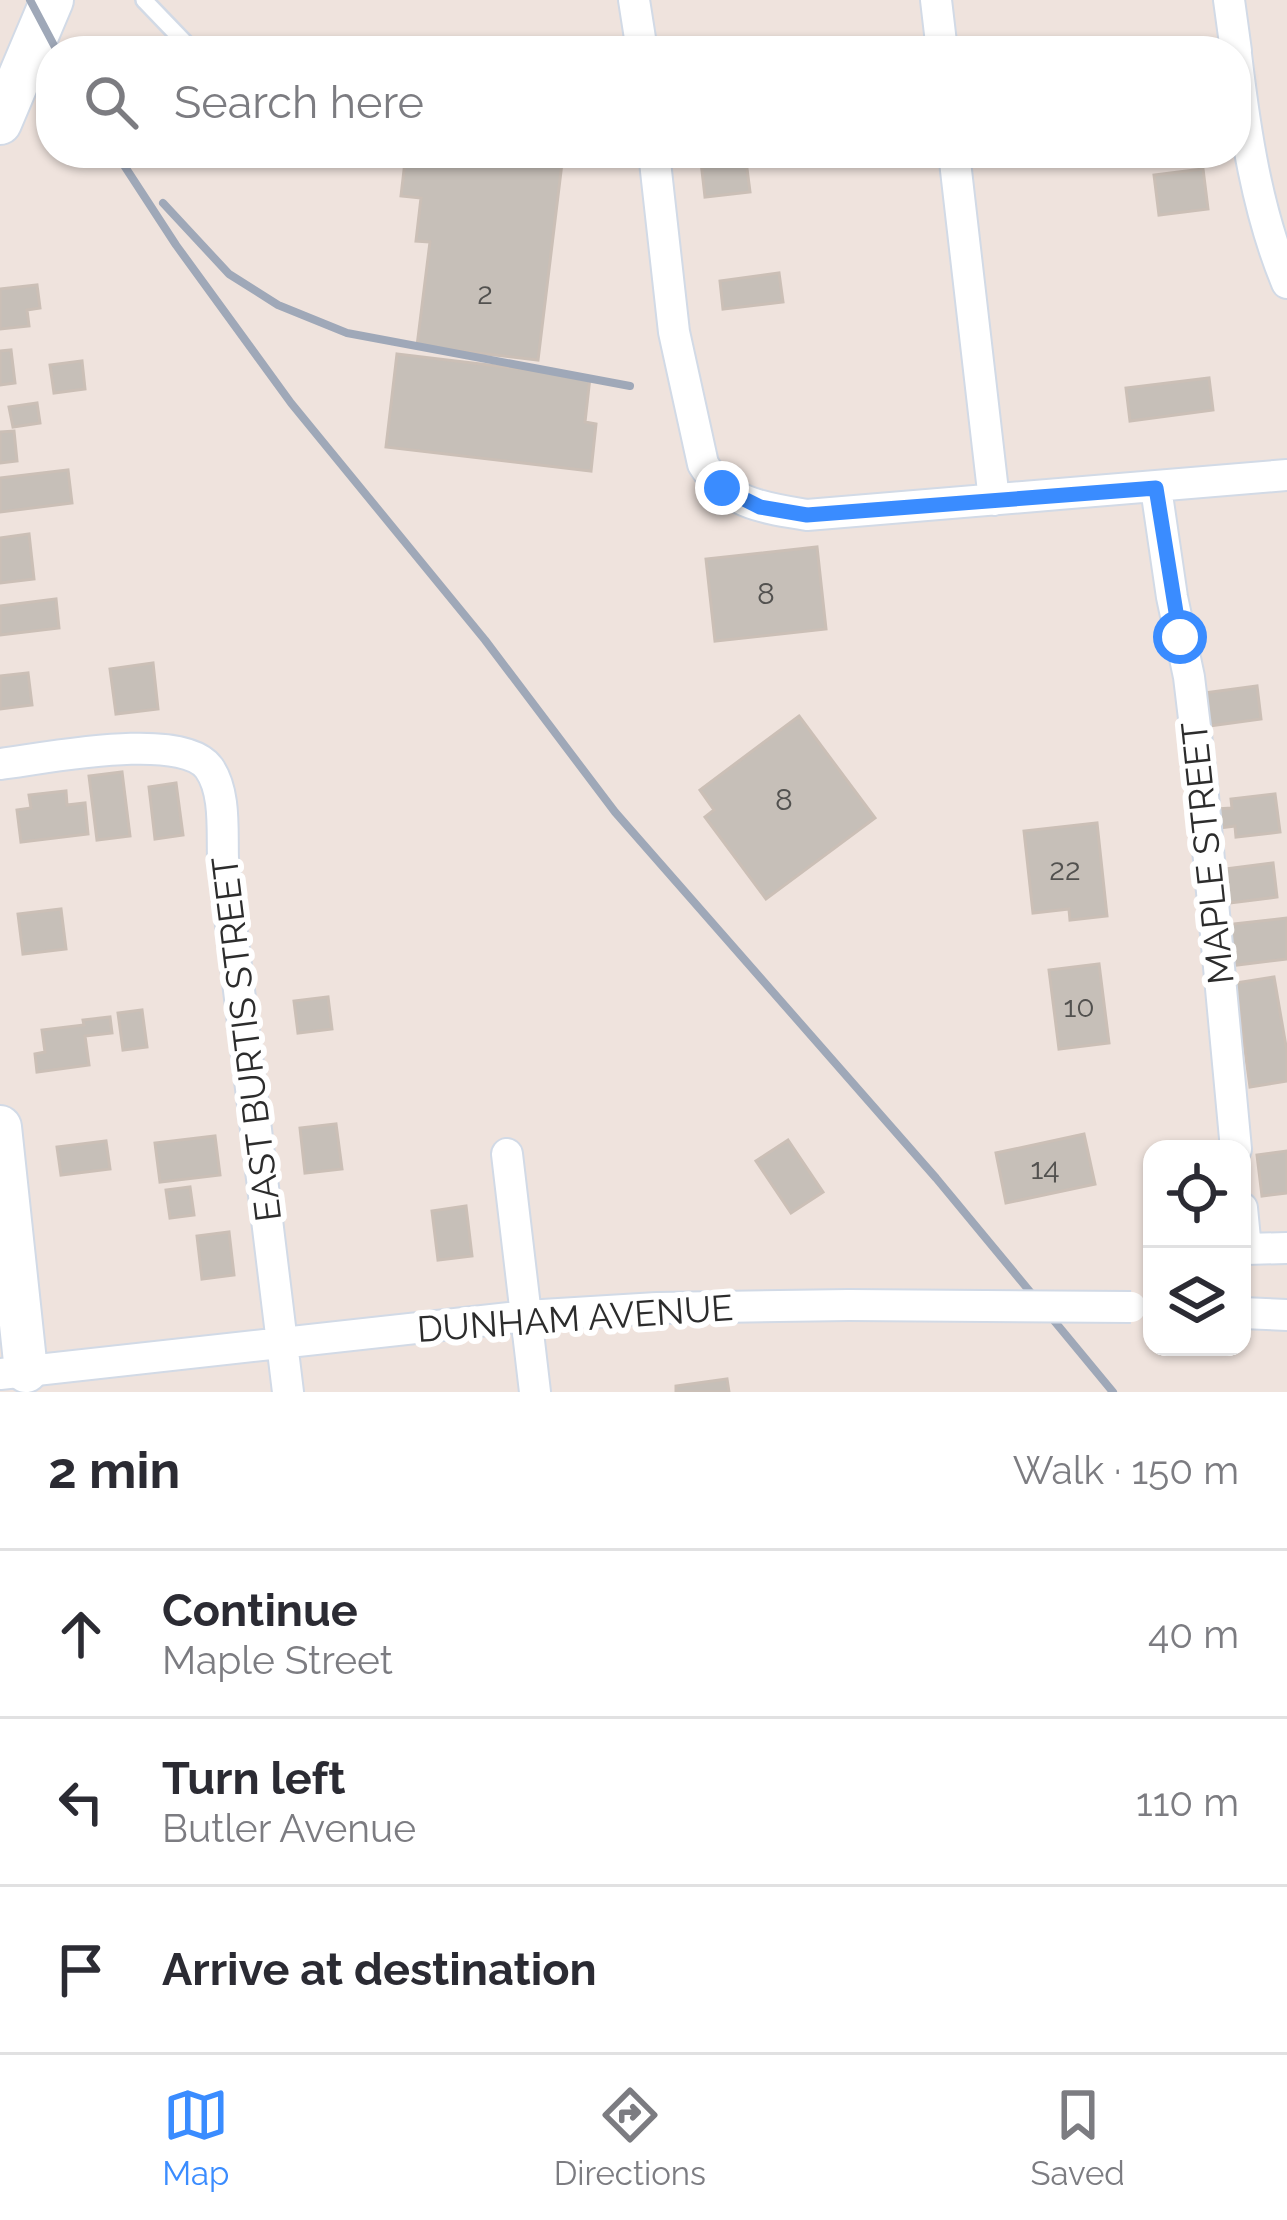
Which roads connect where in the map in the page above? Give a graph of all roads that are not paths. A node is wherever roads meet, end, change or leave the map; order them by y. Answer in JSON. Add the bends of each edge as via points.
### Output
{"nodes":[{"id":1,"x":52,"y":0,"type":"edge"},
{"id":2,"x":144,"y":0,"type":"edge"},
{"id":3,"x":634,"y":0,"type":"edge"},
{"id":4,"x":936,"y":0,"type":"edge"},
{"id":5,"x":1229,"y":0,"type":"edge"},
{"id":6,"x":37,"y":36,"type":"edge"},
{"id":7,"x":179,"y":36,"type":"edge"},
{"id":8,"x":640,"y":36,"type":"edge"},
{"id":9,"x":940,"y":36,"type":"edge"},
{"id":10,"x":1234,"y":36,"type":"edge"},
{"id":11,"x":36,"y":38,"type":"edge"},
{"id":12,"x":0,"y":123,"type":"edge"},
{"id":13,"x":1251,"y":149,"type":"edge"},
{"id":14,"x":656,"y":168,"type":"edge"},
{"id":15,"x":956,"y":168,"type":"edge"},
{"id":16,"x":1287,"y":283,"type":"edge"},
{"id":17,"x":1287,"y":476,"type":"edge"},
{"id":18,"x":1156,"y":488,"type":"junction"},
{"id":19,"x":994,"y":500,"type":"junction"},
{"id":20,"x":0,"y":764,"type":"edge"},
{"id":21,"x":0,"y":1127,"type":"edge"},
{"id":22,"x":1235,"y":1140,"type":"edge"},
{"id":23,"x":507,"y":1154,"type":"dead end"},
{"id":24,"x":1246,"y":1248,"type":"edge"},
{"id":25,"x":1287,"y":1248,"type":"edge"},
{"id":26,"x":1141,"y":1307,"type":"edge"},
{"id":27,"x":1251,"y":1313,"type":"edge"},
{"id":28,"x":1287,"y":1315,"type":"edge"},
{"id":29,"x":526,"y":1316,"type":"junction"},
{"id":30,"x":282,"y":1343,"type":"junction"},
{"id":31,"x":18,"y":1379,"type":"edge"},
{"id":32,"x":288,"y":1392,"type":"edge"},
{"id":33,"x":535,"y":1392,"type":"edge"}],
"edges":[{"from":1,"to":6,"type":"street"},
{"from":2,"to":7,"type":"lane"},
{"from":3,"to":8,"type":"street"},
{"from":4,"to":9,"type":"street"},
{"from":5,"to":10,"type":"street"},
{"from":11,"to":12,"type":"street"},
{"from":13,"to":16,"type":"street"},
{"from":14,"to":19,"type":"street","via":[[674,332],[713,481],[760,507],[807,515]]},
{"from":15,"to":19,"type":"street"},
{"from":17,"to":18,"type":"street"},
{"from":18,"to":19,"type":"street"},
{"from":18,"to":22,"type":"street","name":"MAPLE STREET","via":[[1197,741]]},
{"from":20,"to":30,"type":"street","name":"EAST BURTIS STREET","via":[[142,747],[183,751],[208,765],[220,793]]},
{"from":21,"to":31,"type":"street"},
{"from":23,"to":29,"type":"street"},
{"from":24,"to":25,"type":"street"},
{"from":26,"to":29,"type":"street","name":"DUNHAM AVENUE","bridge":true,"via":[[849,1305]]},
{"from":27,"to":28,"type":"street"},
{"from":29,"to":30,"type":"street","name":"DUNHAM AVENUE"},
{"from":29,"to":33,"type":"street"},
{"from":30,"to":31,"type":"street","name":"DUNHAM AVENUE"},
{"from":30,"to":32,"type":"street","name":"EAST BURTIS STREET"}]}
